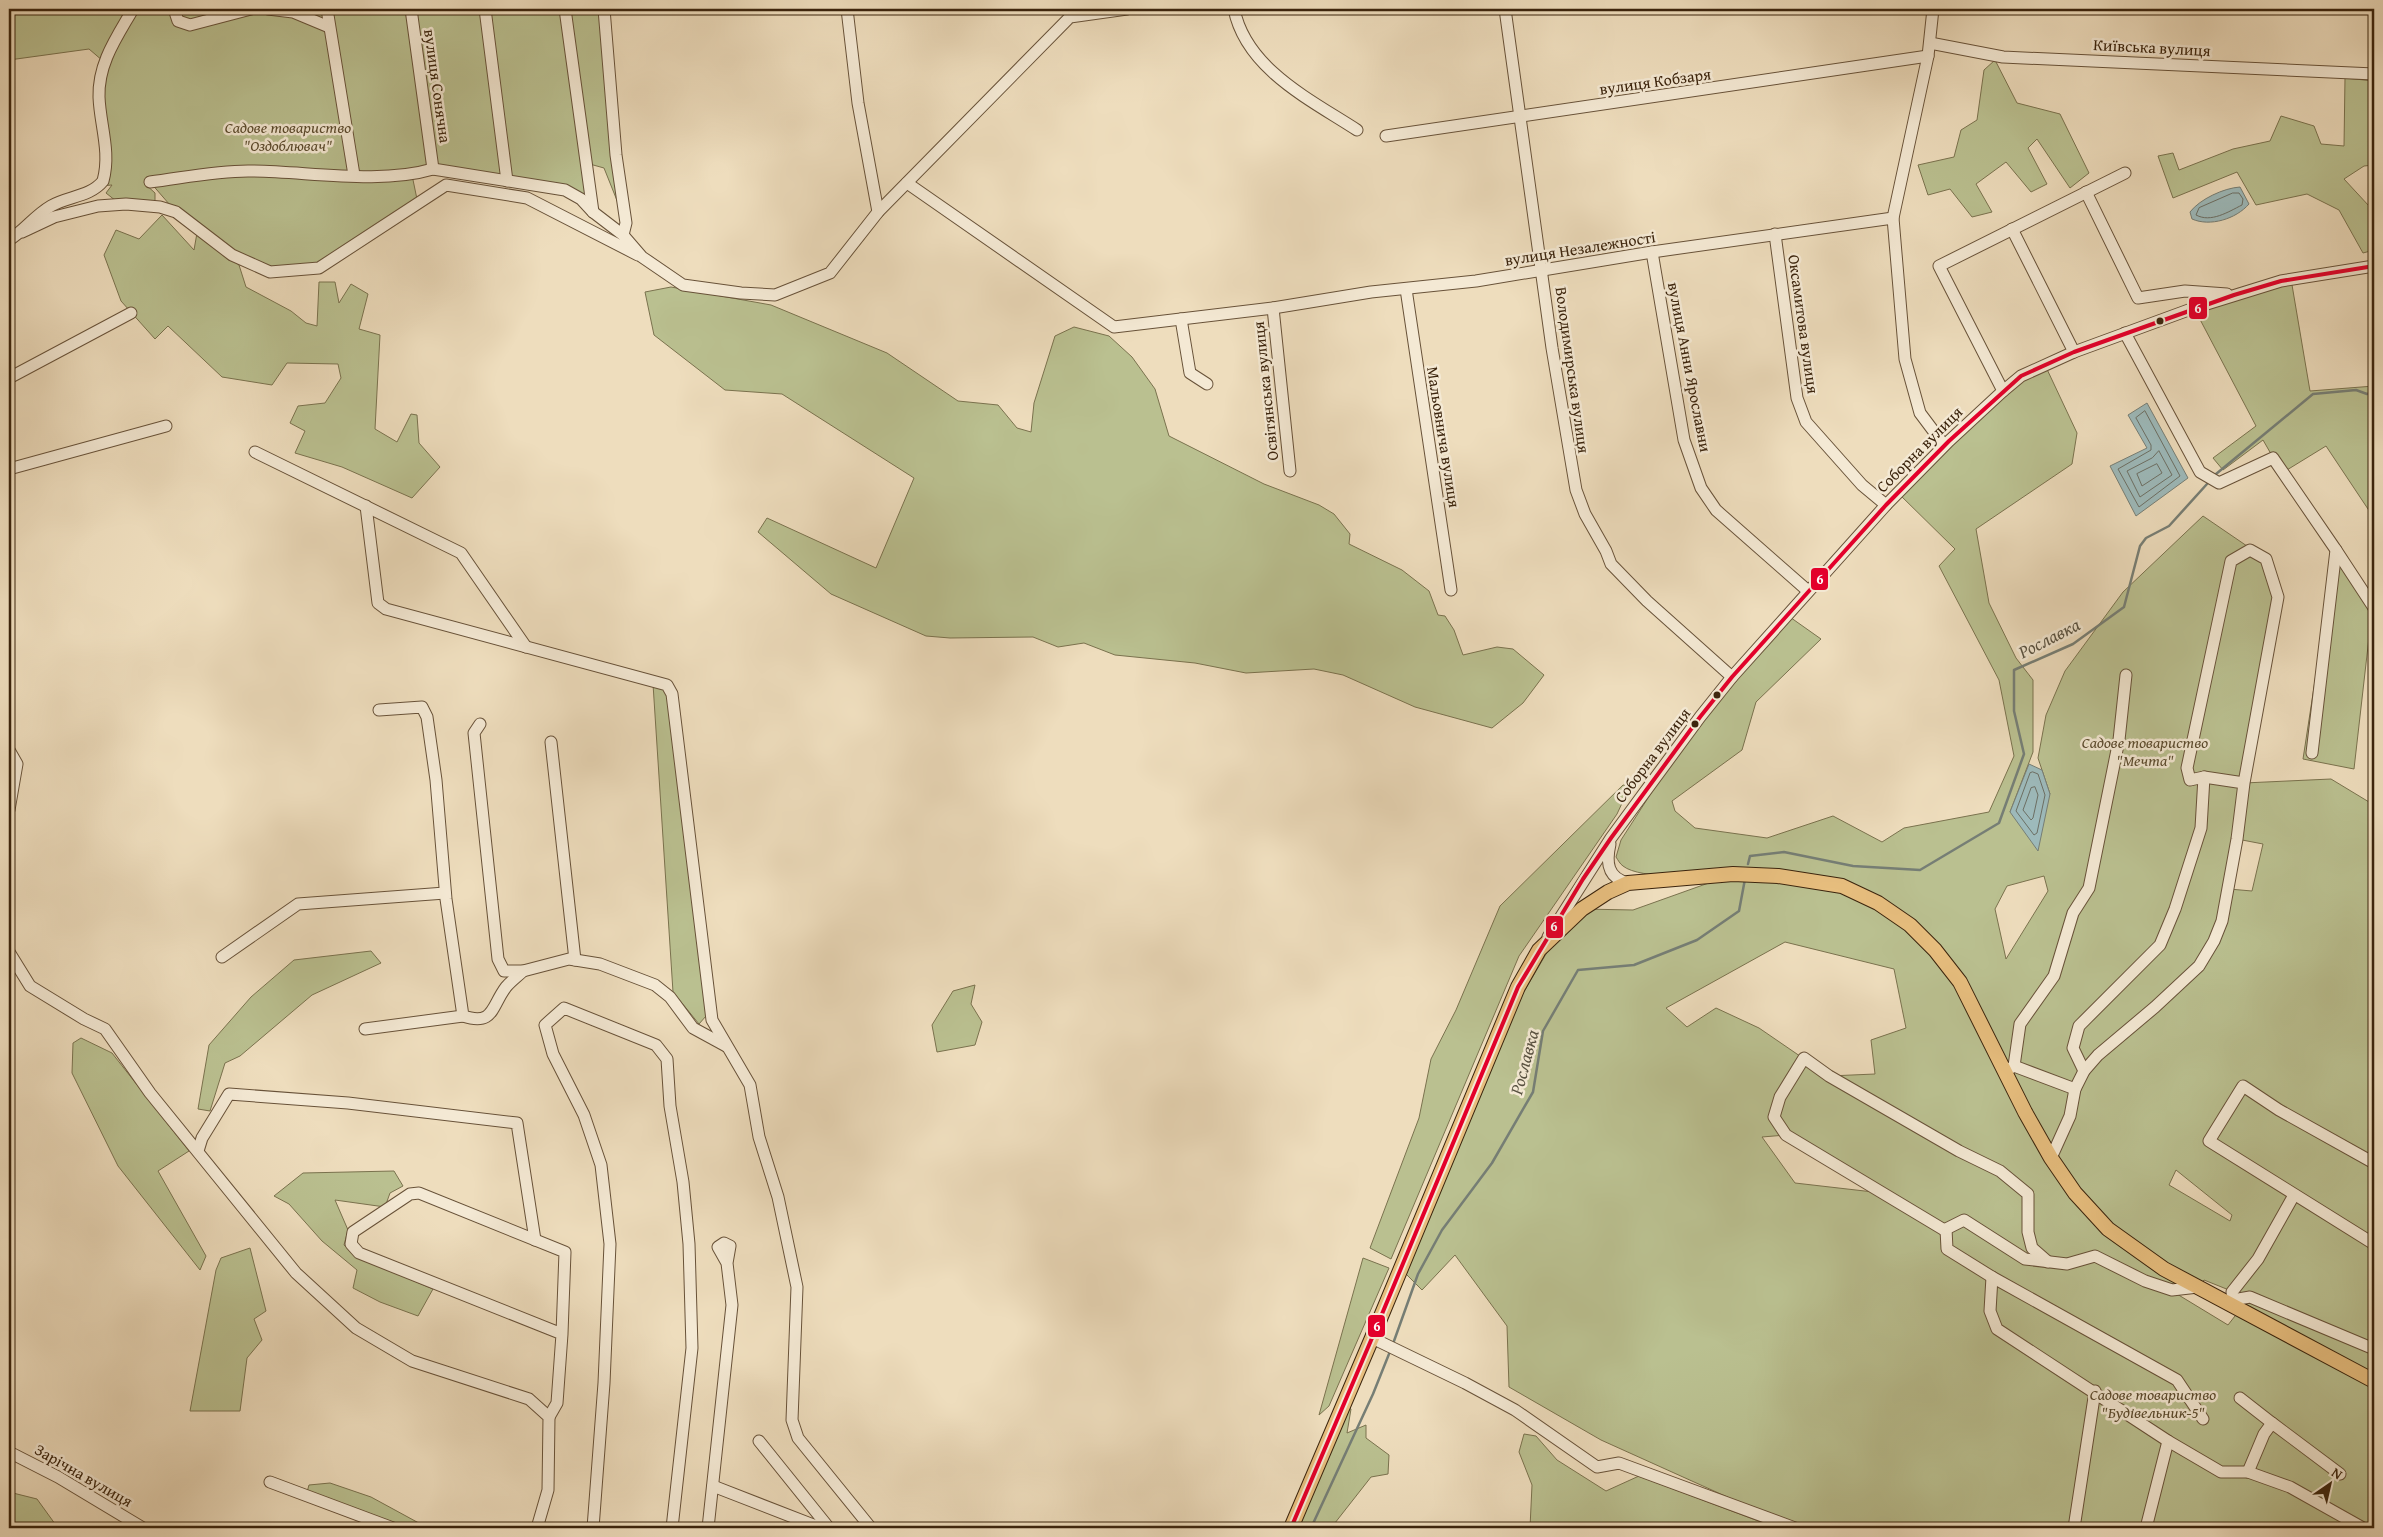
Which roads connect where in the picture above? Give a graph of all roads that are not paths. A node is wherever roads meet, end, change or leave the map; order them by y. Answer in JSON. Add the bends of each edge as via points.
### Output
{"nodes":[{"id":1,"x":133,"y":9,"type":"edge"},
{"id":2,"x":174,"y":9,"type":"edge"},
{"id":3,"x":251,"y":9,"type":"edge"},
{"id":4,"x":268,"y":9,"type":"edge"},
{"id":5,"x":327,"y":9,"type":"edge"},
{"id":6,"x":411,"y":9,"type":"edge"},
{"id":7,"x":486,"y":9,"type":"edge"},
{"id":8,"x":565,"y":9,"type":"edge"},
{"id":9,"x":604,"y":9,"type":"edge"},
{"id":10,"x":846,"y":9,"type":"edge"},
{"id":11,"x":1127,"y":9,"type":"edge"},
{"id":12,"x":1234,"y":9,"type":"edge"},
{"id":13,"x":1504,"y":9,"type":"edge"},
{"id":14,"x":1933,"y":9,"type":"edge"},
{"id":15,"x":329,"y":27,"type":"junction"},
{"id":16,"x":1930,"y":43,"type":"junction"},
{"id":17,"x":1928,"y":56,"type":"junction"},
{"id":18,"x":2374,"y":74,"type":"edge"},
{"id":19,"x":1519,"y":118,"type":"junction"},
{"id":20,"x":1357,"y":130,"type":"dead end"},
{"id":21,"x":1386,"y":136,"type":"dead end"},
{"id":22,"x":433,"y":168,"type":"junction"},
{"id":23,"x":2125,"y":173,"type":"dead end"},
{"id":24,"x":354,"y":175,"type":"junction"},
{"id":25,"x":507,"y":181,"type":"junction"},
{"id":26,"x":150,"y":182,"type":"dead end"},
{"id":27,"x":907,"y":183,"type":"junction"},
{"id":28,"x":2086,"y":192,"type":"junction"},
{"id":29,"x":593,"y":212,"type":"junction"},
{"id":30,"x":878,"y":212,"type":"junction"},
{"id":31,"x":1893,"y":218,"type":"junction"},
{"id":32,"x":2012,"y":229,"type":"junction"},
{"id":33,"x":22,"y":232,"type":"junction"},
{"id":34,"x":1775,"y":234,"type":"junction"},
{"id":35,"x":623,"y":235,"type":"junction"},
{"id":36,"x":9,"y":240,"type":"edge"},
{"id":37,"x":1652,"y":252,"type":"junction"},
{"id":38,"x":642,"y":257,"type":"junction"},
{"id":39,"x":2374,"y":266,"type":"edge"},
{"id":40,"x":1542,"y":270,"type":"junction"},
{"id":41,"x":1406,"y":289,"type":"junction"},
{"id":42,"x":2234,"y":295,"type":"junction"},
{"id":43,"x":1273,"y":308,"type":"junction"},
{"id":44,"x":131,"y":313,"type":"dead end"},
{"id":45,"x":1181,"y":319,"type":"junction"},
{"id":46,"x":2126,"y":333,"type":"junction"},
{"id":47,"x":2074,"y":352,"type":"junction"},
{"id":48,"x":9,"y":378,"type":"edge"},
{"id":49,"x":1207,"y":384,"type":"dead end"},
{"id":50,"x":2003,"y":391,"type":"junction"},
{"id":51,"x":166,"y":426,"type":"dead end"},
{"id":52,"x":1944,"y":445,"type":"junction"},
{"id":53,"x":255,"y":452,"type":"dead end"},
{"id":54,"x":9,"y":469,"type":"edge"},
{"id":55,"x":1290,"y":471,"type":"dead end"},
{"id":56,"x":1886,"y":505,"type":"junction"},
{"id":57,"x":366,"y":506,"type":"junction"},
{"id":58,"x":2336,"y":550,"type":"junction"},
{"id":59,"x":1451,"y":590,"type":"dead end"},
{"id":60,"x":1808,"y":591,"type":"junction"},
{"id":61,"x":2374,"y":608,"type":"edge"},
{"id":62,"x":526,"y":647,"type":"junction"},
{"id":63,"x":2126,"y":674,"type":"dead end"},
{"id":64,"x":1732,"y":678,"type":"junction"},
{"id":65,"x":379,"y":710,"type":"dead end"},
{"id":66,"x":480,"y":724,"type":"dead end"},
{"id":67,"x":551,"y":742,"type":"dead end"},
{"id":68,"x":9,"y":750,"type":"edge"},
{"id":69,"x":2312,"y":753,"type":"dead end"},
{"id":70,"x":2204,"y":778,"type":"junction"},
{"id":71,"x":2244,"y":783,"type":"junction"},
{"id":72,"x":9,"y":810,"type":"edge"},
{"id":73,"x":1612,"y":838,"type":"junction"},
{"id":74,"x":1628,"y":883,"type":"junction"},
{"id":75,"x":445,"y":893,"type":"junction"},
{"id":76,"x":1539,"y":950,"type":"junction"},
{"id":77,"x":9,"y":952,"type":"edge"},
{"id":78,"x":222,"y":957,"type":"dead end"},
{"id":79,"x":575,"y":960,"type":"junction"},
{"id":80,"x":523,"y":971,"type":"junction"},
{"id":81,"x":463,"y":1016,"type":"junction"},
{"id":82,"x":365,"y":1029,"type":"dead end"},
{"id":83,"x":726,"y":1046,"type":"junction"},
{"id":84,"x":2010,"y":1069,"type":"junction"},
{"id":85,"x":2084,"y":1071,"type":"junction"},
{"id":86,"x":2075,"y":1089,"type":"junction"},
{"id":87,"x":198,"y":1152,"type":"junction"},
{"id":88,"x":2051,"y":1158,"type":"junction"},
{"id":89,"x":2374,"y":1163,"type":"edge"},
{"id":90,"x":2294,"y":1195,"type":"junction"},
{"id":91,"x":1946,"y":1231,"type":"junction"},
{"id":92,"x":535,"y":1240,"type":"junction"},
{"id":93,"x":2374,"y":1244,"type":"edge"},
{"id":94,"x":2048,"y":1262,"type":"junction"},
{"id":95,"x":727,"y":1263,"type":"dead end"},
{"id":96,"x":1992,"y":1277,"type":"junction"},
{"id":97,"x":2198,"y":1287,"type":"junction"},
{"id":98,"x":2232,"y":1302,"type":"junction"},
{"id":99,"x":562,"y":1334,"type":"junction"},
{"id":100,"x":1372,"y":1338,"type":"junction"},
{"id":101,"x":2374,"y":1349,"type":"edge"},
{"id":102,"x":2374,"y":1381,"type":"edge"},
{"id":103,"x":2094,"y":1391,"type":"junction"},
{"id":104,"x":2240,"y":1398,"type":"dead end"},
{"id":105,"x":549,"y":1417,"type":"junction"},
{"id":106,"x":2203,"y":1419,"type":"dead end"},
{"id":107,"x":2272,"y":1423,"type":"junction"},
{"id":108,"x":2168,"y":1440,"type":"junction"},
{"id":109,"x":759,"y":1441,"type":"dead end"},
{"id":110,"x":9,"y":1452,"type":"edge"},
{"id":111,"x":2248,"y":1472,"type":"junction"},
{"id":112,"x":2340,"y":1474,"type":"dead end"},
{"id":113,"x":270,"y":1482,"type":"dead end"},
{"id":114,"x":712,"y":1486,"type":"junction"},
{"id":115,"x":143,"y":1528,"type":"edge"},
{"id":116,"x":393,"y":1528,"type":"edge"},
{"id":117,"x":538,"y":1528,"type":"edge"},
{"id":118,"x":593,"y":1528,"type":"edge"},
{"id":119,"x":672,"y":1528,"type":"edge"},
{"id":120,"x":708,"y":1528,"type":"edge"},
{"id":121,"x":821,"y":1528,"type":"edge"},
{"id":122,"x":830,"y":1528,"type":"edge"},
{"id":123,"x":871,"y":1528,"type":"edge"},
{"id":124,"x":1291,"y":1528,"type":"edge"},
{"id":125,"x":1795,"y":1528,"type":"edge"},
{"id":126,"x":2074,"y":1528,"type":"edge"},
{"id":127,"x":2146,"y":1528,"type":"edge"},
{"id":128,"x":2363,"y":1528,"type":"edge"}],
"edges":[{"from":1,"to":33,"type":"street","via":[[104,61],[99,96],[106,140],[103,181],[89,192],[52,205],[27,223]]},
{"from":2,"to":3,"type":"street","via":[[178,20],[190,26]]},
{"from":4,"to":15,"type":"street","via":[[293,12]]},
{"from":5,"to":15,"type":"street"},
{"from":6,"to":22,"type":"street","name":"вулиця Сонячна"},
{"from":7,"to":25,"type":"street"},
{"from":8,"to":29,"type":"street"},
{"from":9,"to":35,"type":"street","via":[[616,156],[626,224]]},
{"from":10,"to":30,"type":"street","via":[[858,103]]},
{"from":11,"to":27,"type":"street","via":[[1070,17]]},
{"from":12,"to":20,"type":"street","via":[[1252,52],[1262,62]]},
{"from":13,"to":19,"type":"street","name":"Володимирська вулиця"},
{"from":14,"to":16,"type":"street"},
{"from":15,"to":24,"type":"street"},
{"from":16,"to":17,"type":"street"},
{"from":16,"to":18,"type":"street","name":"Київська вулиця","via":[[2003,57]]},
{"from":17,"to":19,"type":"street","name":"вулиця Кобзаря"},
{"from":17,"to":31,"type":"street"},
{"from":19,"to":21,"type":"street","name":"вулиця Кобзаря"},
{"from":19,"to":40,"type":"street","name":"Володимирська вулиця"},
{"from":22,"to":24,"type":"street","via":[[412,175]]},
{"from":22,"to":25,"type":"street"},
{"from":23,"to":28,"type":"street"},
{"from":24,"to":26,"type":"street","via":[[247,171]]},
{"from":25,"to":29,"type":"street","via":[[565,190],[581,199]]},
{"from":27,"to":30,"type":"street"},
{"from":27,"to":45,"type":"street","name":"вулиця Незалежності","via":[[1114,327]]},
{"from":28,"to":32,"type":"street"},
{"from":28,"to":42,"type":"street","via":[[2138,298],[2185,291]]},
{"from":29,"to":35,"type":"street"},
{"from":30,"to":38,"type":"street","via":[[830,273],[775,295],[683,285]]},
{"from":31,"to":34,"type":"street","name":"вулиця Незалежності"},
{"from":31,"to":52,"type":"street","via":[[1907,366],[1920,412]]},
{"from":32,"to":47,"type":"street"},
{"from":32,"to":50,"type":"street","via":[[1939,266]]},
{"from":33,"to":36,"type":"street"},
{"from":33,"to":38,"type":"street","via":[[54,217],[98,206],[160,207],[176,212],[232,255],[270,272],[320,268],[446,186],[527,198]]},
{"from":34,"to":37,"type":"street","name":"вулиця Незалежності"},
{"from":34,"to":56,"type":"street","name":"Оксамитова вулиця","via":[[1797,398],[1806,422],[1862,485]]},
{"from":35,"to":38,"type":"street"},
{"from":37,"to":40,"type":"street","name":"вулиця Незалежності"},
{"from":37,"to":60,"type":"street","name":"вулиця Анни Ярославни","via":[[1684,440],[1701,488],[1716,510]]},
{"from":39,"to":42,"type":"street","name":"Соборна вулиця","via":[[2281,280]]},
{"from":40,"to":41,"type":"street","name":"вулиця Незалежності"},
{"from":40,"to":64,"type":"street","name":"Володимирська вулиця","via":[[1569,456],[1585,514],[1611,564]]},
{"from":41,"to":43,"type":"street","name":"вулиця Незалежності"},
{"from":41,"to":59,"type":"street","name":"Мальовнича вулиця"},
{"from":42,"to":46,"type":"street","name":"Соборна вулиця"},
{"from":43,"to":45,"type":"street","name":"вулиця Незалежності"},
{"from":43,"to":55,"type":"street","name":"Освітянська вулиця"},
{"from":44,"to":48,"type":"street"},
{"from":45,"to":49,"type":"street","via":[[1190,373]]},
{"from":46,"to":47,"type":"street","name":"Соборна вулиця"},
{"from":46,"to":58,"type":"street","via":[[2200,472],[2219,484],[2273,458]]},
{"from":47,"to":50,"type":"street","name":"Соборна вулиця","via":[[2021,376]]},
{"from":50,"to":52,"type":"street","name":"Соборна вулиця"},
{"from":51,"to":54,"type":"street"},
{"from":52,"to":56,"type":"street","name":"Соборна вулиця"},
{"from":53,"to":57,"type":"street"},
{"from":56,"to":60,"type":"street","name":"Соборна вулиця"},
{"from":57,"to":62,"type":"street","via":[[461,553]]},
{"from":57,"to":62,"type":"street","via":[[378,603],[386,609]]},
{"from":58,"to":61,"type":"street"},
{"from":58,"to":69,"type":"street"},
{"from":60,"to":64,"type":"street","name":"Соборна вулиця"},
{"from":62,"to":83,"type":"street","via":[[667,685],[672,694],[712,1020]]},
{"from":63,"to":84,"type":"street","via":[[2119,740],[2089,888],[2073,912],[2054,976],[2020,1024]]},
{"from":64,"to":73,"type":"street","name":"Соборна вулиця"},
{"from":65,"to":75,"type":"street","via":[[422,707],[427,717],[436,780]]},
{"from":66,"to":80,"type":"street","via":[[474,733],[498,959],[504,971]]},
{"from":67,"to":79,"type":"street"},
{"from":68,"to":72,"type":"street","via":[[17,764]]},
{"from":70,"to":71,"type":"street"},
{"from":70,"to":71,"type":"street","via":[[2190,780],[2187,768],[2230,561],[2250,550],[2266,559],[2278,597]]},
{"from":70,"to":85,"type":"street","via":[[2201,828],[2175,909],[2160,945],[2079,1026],[2073,1048]]},
{"from":71,"to":85,"type":"street","via":[[2229,889],[2214,942],[2199,966],[2098,1054]]},
{"from":73,"to":74,"type":"street","via":[[1607,855],[1610,872],[1619,881]]},
{"from":73,"to":76,"type":"street","name":"Соборна вулиця"},
{"from":74,"to":76,"type":"main road","via":[[1582,909]]},
{"from":74,"to":84,"type":"main road","via":[[1733,874],[1778,876],[1842,886],[1878,902],[1910,925],[1935,950],[1960,982]]},
{"from":75,"to":78,"type":"street","via":[[298,904]]},
{"from":75,"to":81,"type":"street"},
{"from":76,"to":100,"type":"main road","via":[[1504,1017]]},
{"from":77,"to":87,"type":"street","via":[[30,986],[104,1028],[150,1093]]},
{"from":79,"to":80,"type":"street"},
{"from":79,"to":83,"type":"street","via":[[600,964],[655,985],[670,998],[693,1028]]},
{"from":80,"to":81,"type":"street","via":[[506,988],[490,1016],[477,1021]]},
{"from":81,"to":82,"type":"street"},
{"from":83,"to":123,"type":"street","via":[[750,1085],[759,1137],[778,1197],[797,1287],[792,1420],[798,1438]]},
{"from":84,"to":86,"type":"street"},
{"from":84,"to":88,"type":"main road","via":[[2025,1112]]},
{"from":85,"to":86,"type":"street"},
{"from":86,"to":88,"type":"street","via":[[2070,1116]]},
{"from":87,"to":92,"type":"street","via":[[202,1138],[229,1094],[348,1103],[517,1123]]},
{"from":87,"to":105,"type":"street","via":[[296,1273],[356,1328],[412,1360],[529,1399]]},
{"from":88,"to":97,"type":"main road","via":[[2075,1193],[2108,1229],[2164,1269]]},
{"from":89,"to":90,"type":"street","via":[[2243,1086],[2209,1141]]},
{"from":90,"to":93,"type":"street"},
{"from":90,"to":98,"type":"street","via":[[2258,1259],[2232,1292]]},
{"from":91,"to":94,"type":"street","via":[[1964,1220],[2025,1259]]},
{"from":91,"to":94,"type":"street","via":[[1786,1136],[1774,1117],[1780,1097],[1804,1058],[1924,1131],[2000,1171],[2028,1194],[2028,1232],[2032,1248]]},
{"from":91,"to":96,"type":"street","via":[[1947,1248]]},
{"from":92,"to":99,"type":"street","via":[[565,1252]]},
{"from":92,"to":99,"type":"street","via":[[419,1193],[410,1194],[353,1232],[351,1244],[359,1253]]},
{"from":94,"to":97,"type":"street","via":[[2067,1264],[2095,1256],[2145,1281],[2172,1290]]},
{"from":95,"to":114,"type":"street","via":[[732,1305]]},
{"from":96,"to":103,"type":"street","via":[[1990,1311],[1997,1329]]},
{"from":96,"to":106,"type":"street","via":[[2177,1380]]},
{"from":97,"to":98,"type":"main road"},
{"from":98,"to":101,"type":"street","via":[[2250,1297]]},
{"from":98,"to":102,"type":"main road"},
{"from":99,"to":105,"type":"street","via":[[557,1403]]},
{"from":100,"to":124,"type":"main road"},
{"from":100,"to":125,"type":"street","via":[[1515,1410],[1597,1467],[1620,1463]]},
{"from":103,"to":108,"type":"street"},
{"from":103,"to":126,"type":"street"},
{"from":104,"to":107,"type":"street"},
{"from":105,"to":117,"type":"street","via":[[548,1490]]},
{"from":107,"to":111,"type":"street"},
{"from":107,"to":112,"type":"street"},
{"from":108,"to":111,"type":"street","via":[[2221,1472]]},
{"from":108,"to":127,"type":"street"},
{"from":109,"to":122,"type":"street"},
{"from":110,"to":115,"type":"street","name":"Зарічна вулиця"},
{"from":111,"to":128,"type":"street","via":[[2290,1487]]},
{"from":113,"to":116,"type":"street"},
{"from":114,"to":120,"type":"street"},
{"from":114,"to":121,"type":"street"},
{"from":118,"to":119,"type":"street","via":[[610,1244],[601,1165],[584,1115],[553,1054],[545,1025],[564,1008],[656,1045],[667,1059],[670,1106],[688,1235],[692,1348]]}]}
